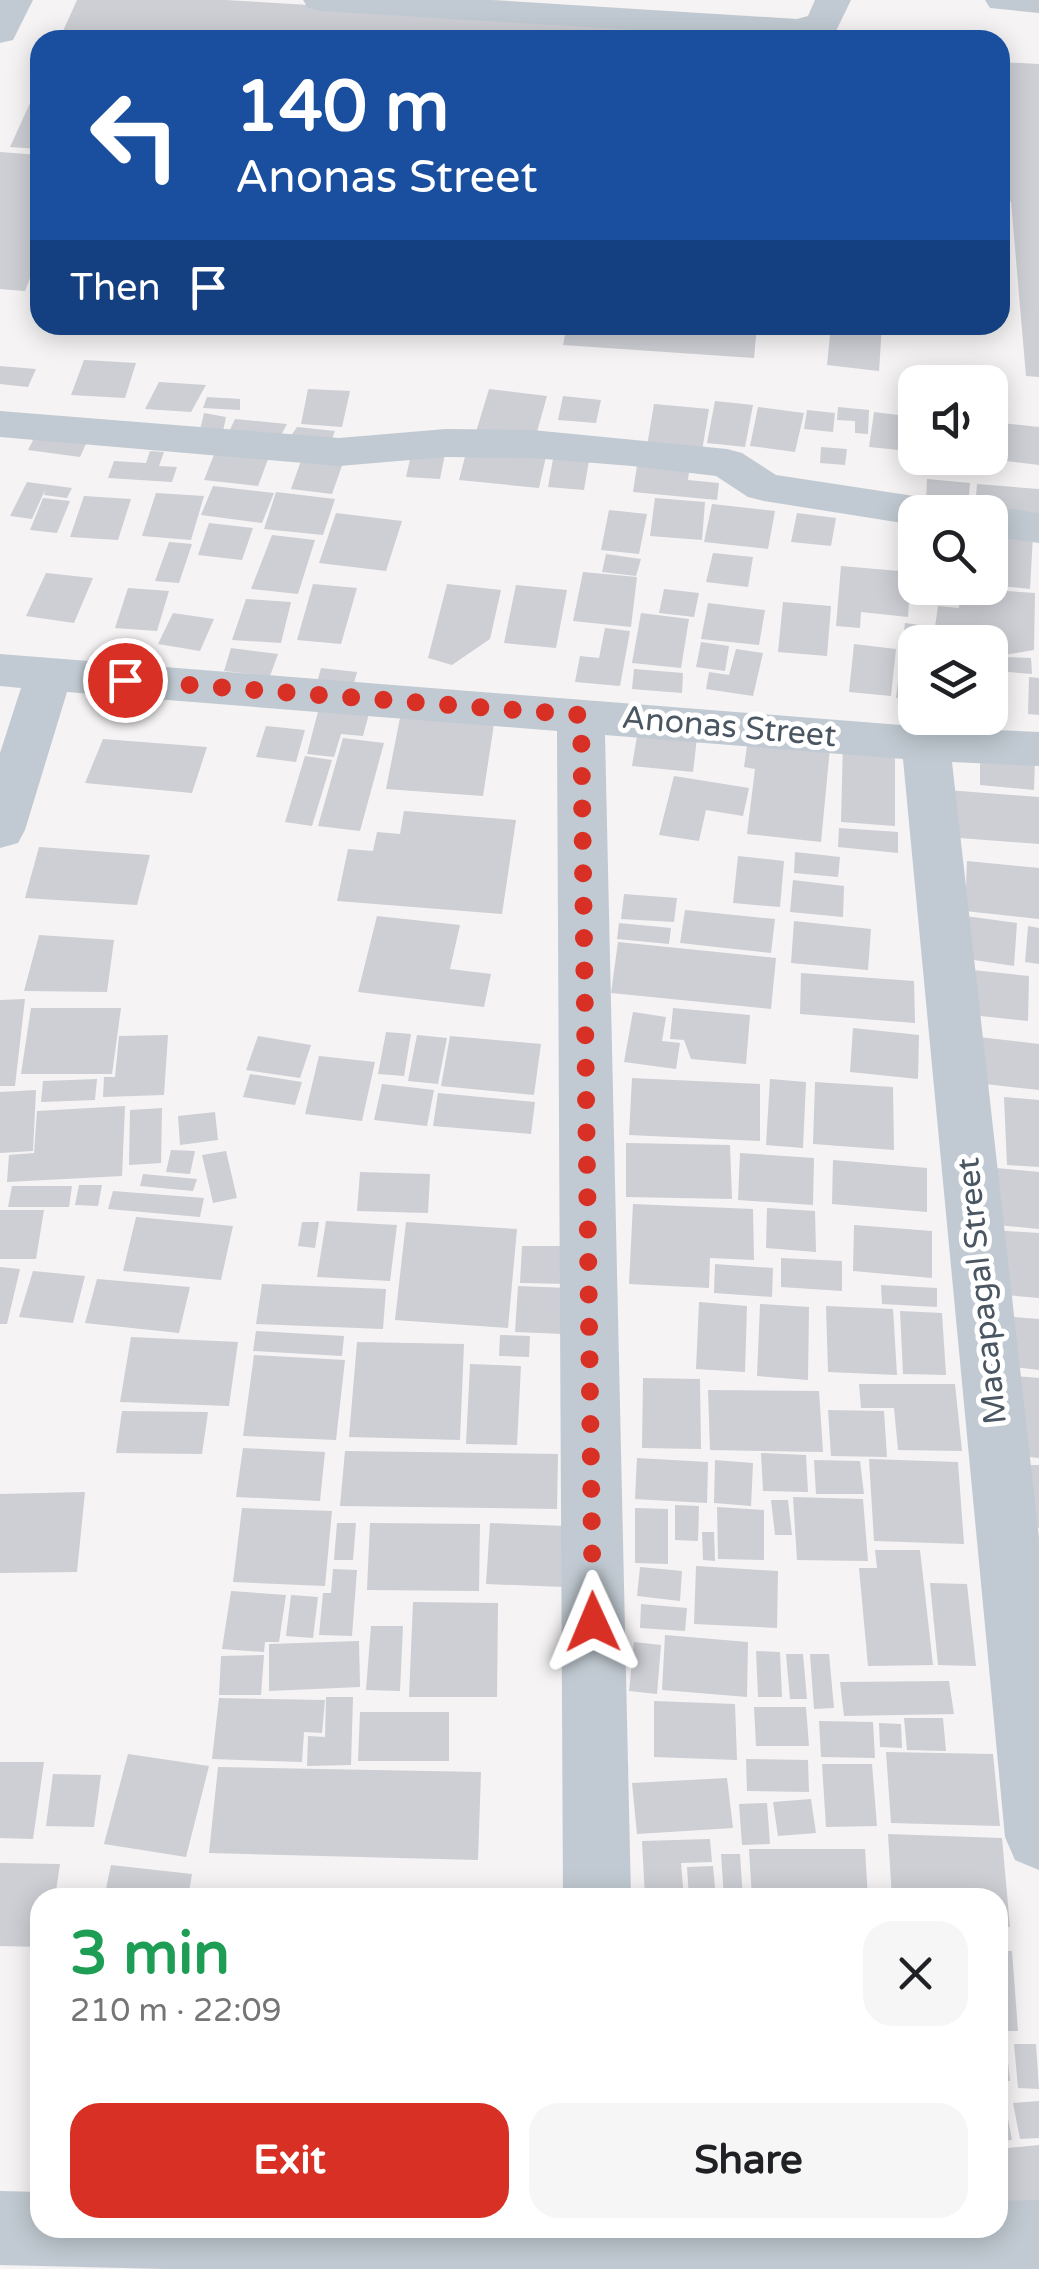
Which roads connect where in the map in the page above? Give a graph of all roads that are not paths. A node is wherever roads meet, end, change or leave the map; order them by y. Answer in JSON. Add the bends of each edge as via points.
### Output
{"nodes":[{"id":1,"x":15,"y":0,"type":"edge"},
{"id":2,"x":321,"y":0,"type":"edge"},
{"id":3,"x":832,"y":0,"type":"edge"},
{"id":4,"x":1003,"y":0,"type":"edge"},
{"id":5,"x":1039,"y":2,"type":"edge"},
{"id":6,"x":0,"y":32,"type":"edge"},
{"id":7,"x":0,"y":424,"type":"edge"},
{"id":8,"x":898,"y":508,"type":"edge"},
{"id":9,"x":1008,"y":524,"type":"edge"},
{"id":10,"x":1039,"y":528,"type":"edge"},
{"id":11,"x":0,"y":670,"type":"edge"},
{"id":12,"x":49,"y":674,"type":"junction"},
{"id":13,"x":581,"y":715,"type":"junction"},
{"id":14,"x":926,"y":744,"type":"junction"},
{"id":15,"x":1039,"y":749,"type":"edge"},
{"id":16,"x":0,"y":830,"type":"edge"},
{"id":17,"x":1039,"y":1837,"type":"edge"},
{"id":18,"x":597,"y":1888,"type":"edge"},
{"id":19,"x":0,"y":2228,"type":"edge"},
{"id":20,"x":30,"y":2228,"type":"edge"},
{"id":21,"x":1008,"y":2237,"type":"edge"},
{"id":22,"x":1039,"y":2237,"type":"edge"}],
"edges":[{"from":1,"to":6,"type":"street"},
{"from":2,"to":3,"type":"street","via":[[799,30],[823,24]]},
{"from":4,"to":5,"type":"street"},
{"from":7,"to":8,"type":"street","via":[[338,452],[446,443],[632,452],[727,463],[764,487]]},
{"from":9,"to":10,"type":"street"},
{"from":11,"to":12,"type":"street","name":"Anonas Street"},
{"from":12,"to":13,"type":"street","name":"Anonas Street"},
{"from":12,"to":16,"type":"street"},
{"from":13,"to":14,"type":"street","name":"Anonas Street"},
{"from":13,"to":18,"type":"street"},
{"from":14,"to":15,"type":"street","name":"Anonas Street"},
{"from":14,"to":17,"type":"street","name":"Macapagal Street"},
{"from":19,"to":20,"type":"street"},
{"from":21,"to":22,"type":"street"}]}
